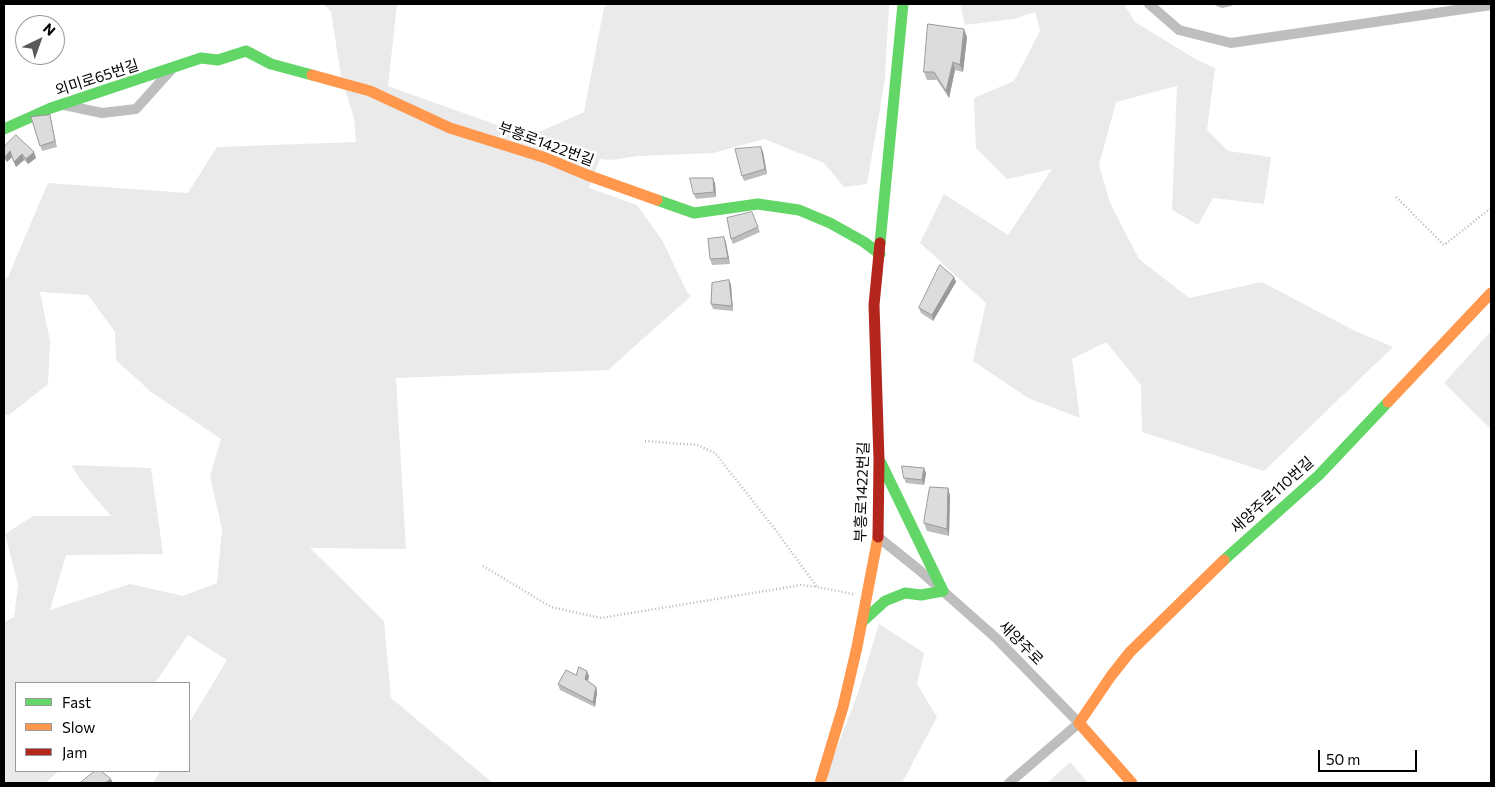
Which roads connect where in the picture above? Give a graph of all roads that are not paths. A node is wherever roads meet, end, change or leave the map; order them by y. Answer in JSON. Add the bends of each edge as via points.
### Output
{"nodes":[{"id":1,"x":903,"y":4,"type":"edge"},
{"id":2,"x":1149,"y":4,"type":"edge"},
{"id":3,"x":1491,"y":5,"type":"edge"},
{"id":4,"x":201,"y":58,"type":"joint"},
{"id":5,"x":171,"y":69,"type":"junction"},
{"id":6,"x":63,"y":105,"type":"junction"},
{"id":7,"x":4,"y":129,"type":"edge"},
{"id":8,"x":880,"y":254,"type":"junction"},
{"id":9,"x":1491,"y":294,"type":"edge"},
{"id":10,"x":879,"y":460,"type":"junction"},
{"id":11,"x":878,"y":537,"type":"junction"},
{"id":12,"x":943,"y":591,"type":"junction"},
{"id":13,"x":862,"y":622,"type":"junction"},
{"id":14,"x":1078,"y":723,"type":"junction"},
{"id":15,"x":820,"y":783,"type":"edge"},
{"id":16,"x":1009,"y":783,"type":"edge"},
{"id":17,"x":1132,"y":783,"type":"edge"}],
"edges":[{"from":1,"to":8,"type":"street","name":"부흥로1422번길"},
{"from":2,"to":3,"type":"street","via":[[1179,30],[1230,43]]},
{"from":4,"to":5,"type":"street","name":"외미로65번길"},
{"from":4,"to":8,"type":"street","name":"부흥로1422번길","via":[[218,60],[246,51],[271,64],[370,91],[450,128],[546,158],[694,213],[758,204],[799,210],[830,223]]},
{"from":5,"to":6,"type":"street","name":"외미로65번길"},
{"from":5,"to":6,"type":"street","via":[[136,110],[102,113]]},
{"from":6,"to":7,"type":"street","name":"외미로65번길"},
{"from":8,"to":10,"type":"street","name":"부흥로1422번길","via":[[874,305]]},
{"from":9,"to":14,"type":"street","name":"새양주로110번길","via":[[1319,475],[1242,542],[1130,652]]},
{"from":10,"to":11,"type":"street","name":"부흥로1422번길"},
{"from":10,"to":12,"type":"street"},
{"from":11,"to":12,"type":"street","name":"새양주로"},
{"from":11,"to":13,"type":"street","name":"부흥로1422번길"},
{"from":12,"to":13,"type":"street","via":[[921,595],[905,593],[886,601]]},
{"from":12,"to":14,"type":"street","name":"새양주로","via":[[996,638]]},
{"from":13,"to":15,"type":"street","name":"부흥로1422번길","via":[[843,707]]},
{"from":14,"to":16,"type":"street"},
{"from":14,"to":17,"type":"street","name":"새양주로"}]}
